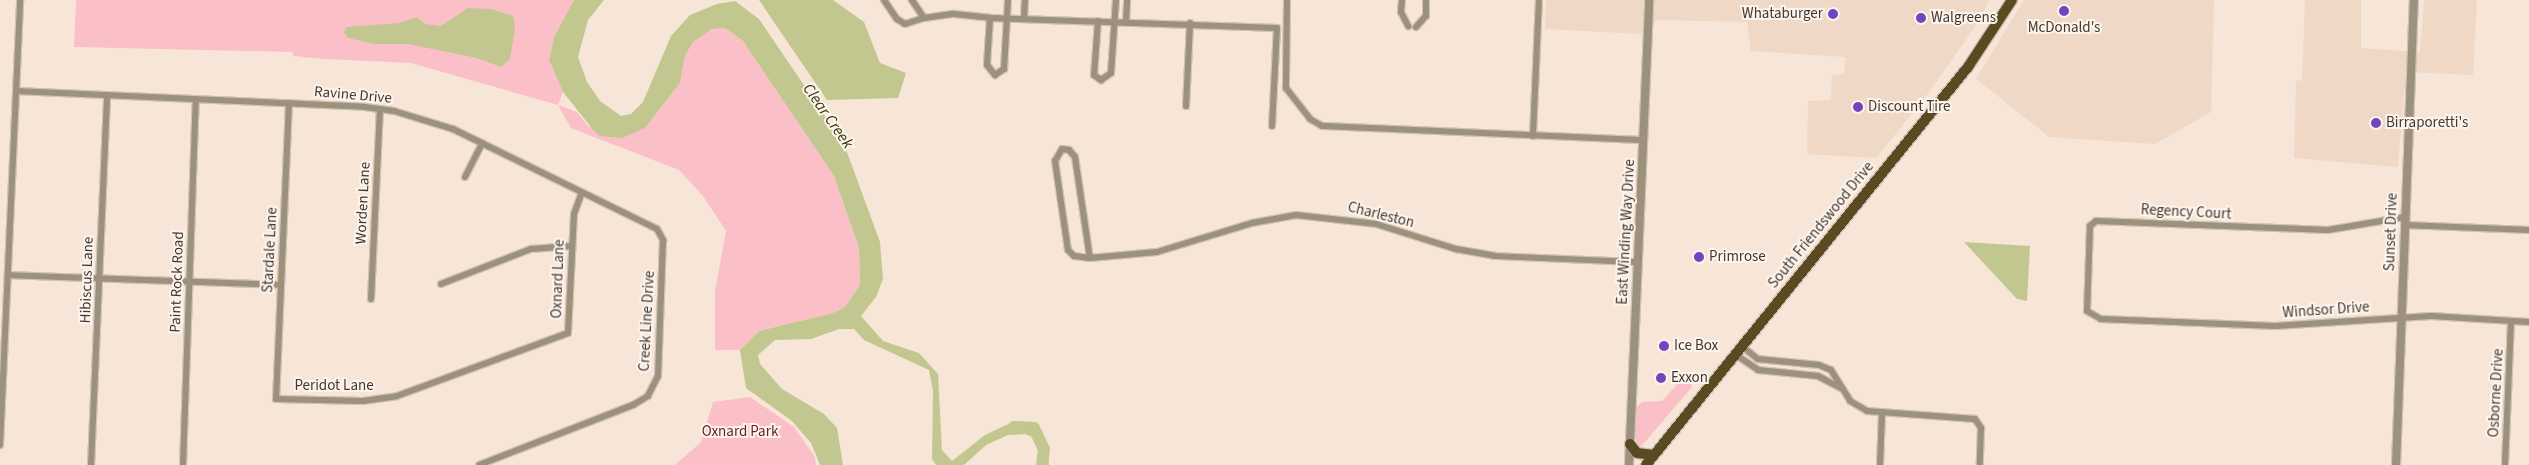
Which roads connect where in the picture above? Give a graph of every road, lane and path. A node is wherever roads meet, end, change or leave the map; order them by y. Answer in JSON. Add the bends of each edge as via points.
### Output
{"nodes":[{"id":1,"x":20,"y":0,"type":"edge"},
{"id":2,"x":884,"y":0,"type":"edge"},
{"id":3,"x":912,"y":0,"type":"edge"},
{"id":4,"x":1008,"y":0,"type":"edge"},
{"id":5,"x":1025,"y":0,"type":"edge"},
{"id":6,"x":1116,"y":0,"type":"edge"},
{"id":7,"x":1127,"y":0,"type":"edge"},
{"id":8,"x":1287,"y":0,"type":"edge"},
{"id":9,"x":1402,"y":0,"type":"edge"},
{"id":10,"x":1426,"y":0,"type":"edge"},
{"id":11,"x":1539,"y":0,"type":"edge"},
{"id":12,"x":1649,"y":0,"type":"edge"},
{"id":13,"x":2012,"y":0,"type":"edge"},
{"id":14,"x":2414,"y":0,"type":"edge"},
{"id":15,"x":924,"y":18,"type":"junction"},
{"id":16,"x":990,"y":18,"type":"junction"},
{"id":17,"x":1007,"y":18,"type":"junction"},
{"id":18,"x":1024,"y":18,"type":"junction"},
{"id":19,"x":1098,"y":21,"type":"junction"},
{"id":20,"x":1115,"y":22,"type":"junction"},
{"id":21,"x":1126,"y":22,"type":"junction"},
{"id":22,"x":1190,"y":24,"type":"junction"},
{"id":23,"x":1408,"y":26,"type":"dead end"},
{"id":24,"x":1416,"y":26,"type":"dead end"},
{"id":25,"x":16,"y":91,"type":"junction"},
{"id":26,"x":107,"y":96,"type":"junction"},
{"id":27,"x":196,"y":100,"type":"junction"},
{"id":28,"x":289,"y":103,"type":"junction"},
{"id":29,"x":1186,"y":106,"type":"dead end"},
{"id":30,"x":380,"y":109,"type":"junction"},
{"id":31,"x":1272,"y":126,"type":"dead end"},
{"id":32,"x":1533,"y":136,"type":"junction"},
{"id":33,"x":1644,"y":140,"type":"junction"},
{"id":34,"x":482,"y":143,"type":"junction"},
{"id":35,"x":465,"y":177,"type":"dead end"},
{"id":36,"x":582,"y":192,"type":"junction"},
{"id":37,"x":2405,"y":221,"type":"junction"},
{"id":38,"x":2529,"y":230,"type":"edge"},
{"id":39,"x":661,"y":233,"type":"joint"},
{"id":40,"x":571,"y":246,"type":"junction"},
{"id":41,"x":1090,"y":258,"type":"junction"},
{"id":42,"x":1638,"y":262,"type":"junction"},
{"id":43,"x":8,"y":275,"type":"junction"},
{"id":44,"x":99,"y":278,"type":"junction"},
{"id":45,"x":190,"y":282,"type":"junction"},
{"id":46,"x":441,"y":284,"type":"dead end"},
{"id":47,"x":281,"y":285,"type":"junction"},
{"id":48,"x":371,"y":299,"type":"dead end"},
{"id":49,"x":2401,"y":316,"type":"junction"},
{"id":50,"x":2124,"y":320,"type":"joint"},
{"id":51,"x":2511,"y":322,"type":"junction"},
{"id":52,"x":2529,"y":322,"type":"edge"},
{"id":53,"x":2,"y":342,"type":"edge"},
{"id":54,"x":1739,"y":351,"type":"junction"},
{"id":55,"x":1786,"y":363,"type":"junction"},
{"id":56,"x":1785,"y":374,"type":"junction"},
{"id":57,"x":450,"y":378,"type":"joint"},
{"id":58,"x":1841,"y":388,"type":"junction"},
{"id":59,"x":276,"y":399,"type":"joint"},
{"id":60,"x":1882,"y":412,"type":"junction"},
{"id":61,"x":1630,"y":444,"type":"junction"},
{"id":62,"x":0,"y":445,"type":"edge"},
{"id":63,"x":1654,"y":456,"type":"junction"},
{"id":64,"x":91,"y":465,"type":"edge"},
{"id":65,"x":183,"y":465,"type":"edge"},
{"id":66,"x":479,"y":465,"type":"edge"},
{"id":67,"x":1629,"y":465,"type":"edge"},
{"id":68,"x":1646,"y":465,"type":"edge"},
{"id":69,"x":1880,"y":465,"type":"edge"},
{"id":70,"x":1980,"y":465,"type":"edge"},
{"id":71,"x":2396,"y":465,"type":"edge"},
{"id":72,"x":2505,"y":465,"type":"edge"}],
"edges":[{"from":1,"to":25,"type":"street"},
{"from":2,"to":15,"type":"street","via":[[900,22],[905,24]]},
{"from":3,"to":15,"type":"street"},
{"from":4,"to":17,"type":"street"},
{"from":5,"to":18,"type":"street"},
{"from":6,"to":20,"type":"street"},
{"from":7,"to":21,"type":"street"},
{"from":8,"to":32,"type":"street","via":[[1286,88],[1310,119],[1322,126]]},
{"from":9,"to":23,"type":"street","via":[[1401,12]]},
{"from":10,"to":24,"type":"street","via":[[1426,16]]},
{"from":11,"to":32,"type":"street"},
{"from":12,"to":33,"type":"street","name":"East Winding Way Drive"},
{"from":13,"to":54,"type":"main road","name":"South Friendswood Drive","via":[[1968,67]]},
{"from":14,"to":37,"type":"street","name":"Sunset Drive"},
{"from":15,"to":16,"type":"street","via":[[954,14]]},
{"from":16,"to":17,"type":"street"},
{"from":16,"to":17,"type":"street","via":[[987,65],[995,75],[1004,68]]},
{"from":17,"to":18,"type":"street"},
{"from":18,"to":19,"type":"street"},
{"from":19,"to":20,"type":"street"},
{"from":19,"to":20,"type":"street","via":[[1094,74],[1101,80],[1111,73]]},
{"from":20,"to":21,"type":"street"},
{"from":21,"to":22,"type":"street"},
{"from":22,"to":29,"type":"street"},
{"from":22,"to":31,"type":"street","via":[[1277,28]]},
{"from":25,"to":26,"type":"street","name":"Ravine Drive"},
{"from":25,"to":43,"type":"street"},
{"from":26,"to":27,"type":"street","name":"Ravine Drive"},
{"from":26,"to":44,"type":"street","name":"Hibiscus Lane"},
{"from":27,"to":28,"type":"street","name":"Ravine Drive"},
{"from":27,"to":45,"type":"street","name":"Paint Rock Road"},
{"from":28,"to":30,"type":"street","name":"Ravine Drive"},
{"from":28,"to":47,"type":"street","name":"Stardale Lane"},
{"from":30,"to":34,"type":"street","name":"Ravine Drive","via":[[438,123]]},
{"from":30,"to":48,"type":"street","name":"Worden Lane"},
{"from":32,"to":33,"type":"street"},
{"from":33,"to":42,"type":"street","name":"East Winding Way Drive"},
{"from":34,"to":35,"type":"street"},
{"from":34,"to":36,"type":"street","name":"Ravine Drive"},
{"from":36,"to":39,"type":"street","name":"Ravine Drive"},
{"from":36,"to":40,"type":"street","name":"Oxnard Lane","via":[[574,214]]},
{"from":37,"to":38,"type":"street","name":"Regency Court"},
{"from":37,"to":49,"type":"street","name":"Sunset Drive"},
{"from":37,"to":50,"type":"street","name":"Regency Court","via":[[2328,230],[2096,221],[2090,226],[2087,311],[2101,319]]},
{"from":39,"to":66,"type":"street","name":"Creek Line Drive","via":[[658,376],[654,388],[643,401]]},
{"from":40,"to":46,"type":"street","via":[[532,249]]},
{"from":40,"to":57,"type":"street","name":"Oxnard Lane","via":[[568,332]]},
{"from":41,"to":41,"type":"street","name":"Charleston","via":[[1074,256],[1068,250],[1055,161],[1062,149],[1069,150],[1074,157]]},
{"from":41,"to":42,"type":"street","name":"Charleston","via":[[1157,252],[1252,223],[1296,215],[1376,224],[1456,249],[1494,256]]},
{"from":42,"to":61,"type":"street","name":"East Winding Way Drive"},
{"from":43,"to":44,"type":"street"},
{"from":43,"to":53,"type":"street"},
{"from":44,"to":45,"type":"street"},
{"from":44,"to":64,"type":"street","name":"Hibiscus Lane"},
{"from":45,"to":47,"type":"street"},
{"from":45,"to":65,"type":"street","name":"Paint Rock Road"},
{"from":47,"to":59,"type":"street","name":"Stardale Lane"},
{"from":49,"to":50,"type":"street","name":"Windsor Drive","via":[[2275,326]]},
{"from":49,"to":51,"type":"street","name":"Windsor Drive"},
{"from":49,"to":71,"type":"street","name":"Sunset Drive"},
{"from":51,"to":52,"type":"street","name":"Windsor Drive"},
{"from":51,"to":72,"type":"street","name":"Osborne Drive"},
{"from":53,"to":62,"type":"street"},
{"from":54,"to":55,"type":"street","via":[[1758,359]]},
{"from":54,"to":56,"type":"street","via":[[1758,370]]},
{"from":54,"to":63,"type":"main road","name":"South Friendswood Drive"},
{"from":55,"to":56,"type":"street"},
{"from":55,"to":58,"type":"street","via":[[1819,365],[1831,370]]},
{"from":56,"to":58,"type":"street","via":[[1818,376]]},
{"from":57,"to":59,"type":"street","name":"Peridot Lane","via":[[397,396],[363,401]]},
{"from":58,"to":60,"type":"street","via":[[1858,408]]},
{"from":60,"to":69,"type":"street"},
{"from":60,"to":70,"type":"street","via":[[1970,418],[1979,422]]},
{"from":61,"to":63,"type":"main road","via":[[1637,453]]},
{"from":61,"to":67,"type":"street","name":"East Winding Way Drive"},
{"from":63,"to":68,"type":"main road","name":"South Friendswood Drive"}]}
